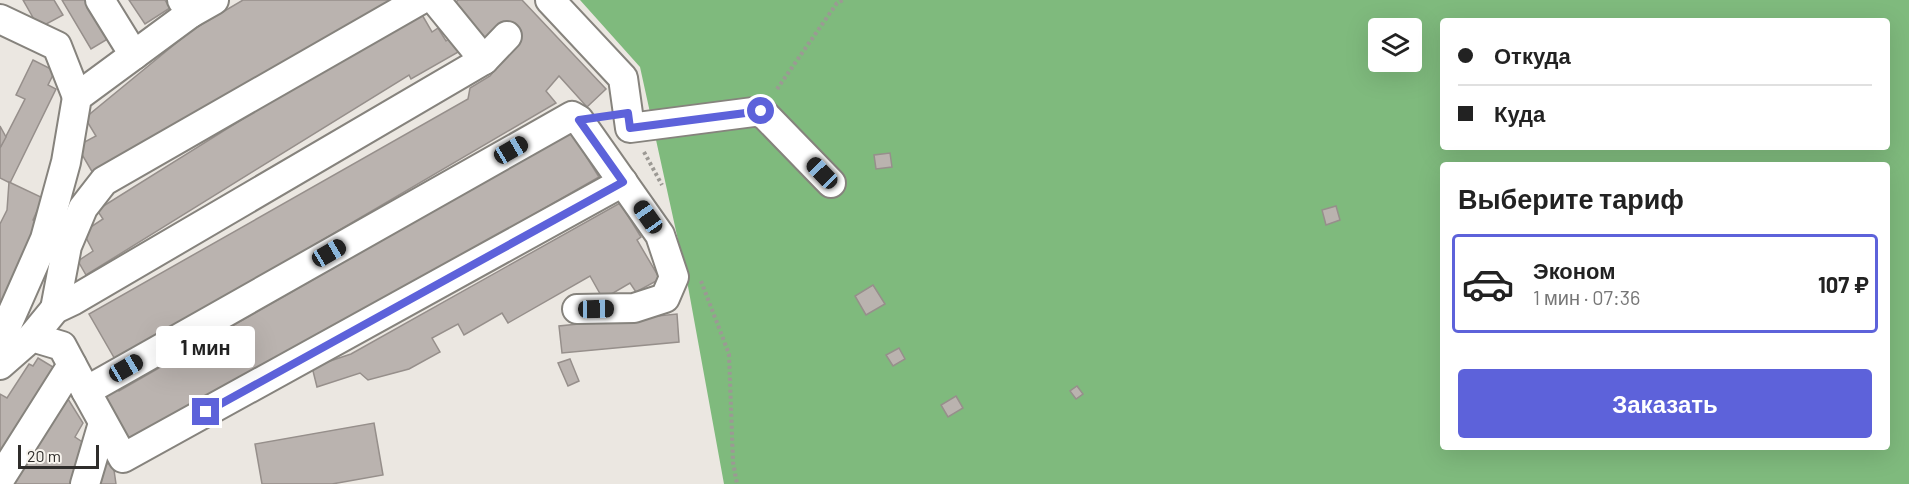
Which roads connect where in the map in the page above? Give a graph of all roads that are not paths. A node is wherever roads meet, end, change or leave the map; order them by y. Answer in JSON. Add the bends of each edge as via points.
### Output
{"nodes":[{"id":1,"x":100,"y":0,"type":"edge"},
{"id":2,"x":420,"y":0,"type":"edge"},
{"id":3,"x":435,"y":0,"type":"edge"},
{"id":4,"x":550,"y":0,"type":"edge"},
{"id":5,"x":196,"y":4,"type":"edge"},
{"id":6,"x":0,"y":19,"type":"edge"},
{"id":7,"x":507,"y":36,"type":"dead end"},
{"id":8,"x":134,"y":55,"type":"junction"},
{"id":9,"x":484,"y":60,"type":"junction"},
{"id":10,"x":77,"y":97,"type":"junction"},
{"id":11,"x":579,"y":120,"type":"junction"},
{"id":12,"x":629,"y":120,"type":"junction"},
{"id":13,"x":623,"y":182,"type":"junction"},
{"id":14,"x":831,"y":183,"type":"dead end"},
{"id":15,"x":55,"y":309,"type":"junction"},
{"id":16,"x":577,"y":309,"type":"dead end"},
{"id":17,"x":32,"y":338,"type":"junction"},
{"id":18,"x":0,"y":341,"type":"edge"},
{"id":19,"x":0,"y":365,"type":"edge"},
{"id":20,"x":72,"y":365,"type":"junction"},
{"id":21,"x":86,"y":391,"type":"junction"},
{"id":22,"x":104,"y":423,"type":"junction"},
{"id":23,"x":0,"y":479,"type":"edge"},
{"id":24,"x":85,"y":484,"type":"edge"}],
"edges":[{"from":1,"to":8,"type":"lane"},
{"from":2,"to":15,"type":"lane","via":[[105,181],[83,208],[68,246]]},
{"from":3,"to":9,"type":"lane"},
{"from":4,"to":12,"type":"lane","via":[[623,78]]},
{"from":5,"to":8,"type":"lane"},
{"from":6,"to":10,"type":"lane","via":[[57,46]]},
{"from":7,"to":9,"type":"lane"},
{"from":8,"to":10,"type":"lane"},
{"from":9,"to":15,"type":"lane"},
{"from":10,"to":18,"type":"lane","via":[[66,162],[45,239]]},
{"from":11,"to":12,"type":"lane"},
{"from":11,"to":13,"type":"lane"},
{"from":11,"to":21,"type":"lane","via":[[572,116]]},
{"from":12,"to":14,"type":"lane","via":[[761,111]]},
{"from":13,"to":16,"type":"lane","via":[[660,235],[674,277],[665,298],[634,308]]},
{"from":13,"to":22,"type":"lane","via":[[123,458]]},
{"from":15,"to":17,"type":"lane"},
{"from":17,"to":19,"type":"lane"},
{"from":17,"to":20,"type":"lane","via":[[62,346]]},
{"from":20,"to":21,"type":"lane"},
{"from":20,"to":23,"type":"lane"},
{"from":21,"to":22,"type":"lane"},
{"from":22,"to":24,"type":"lane"}]}
